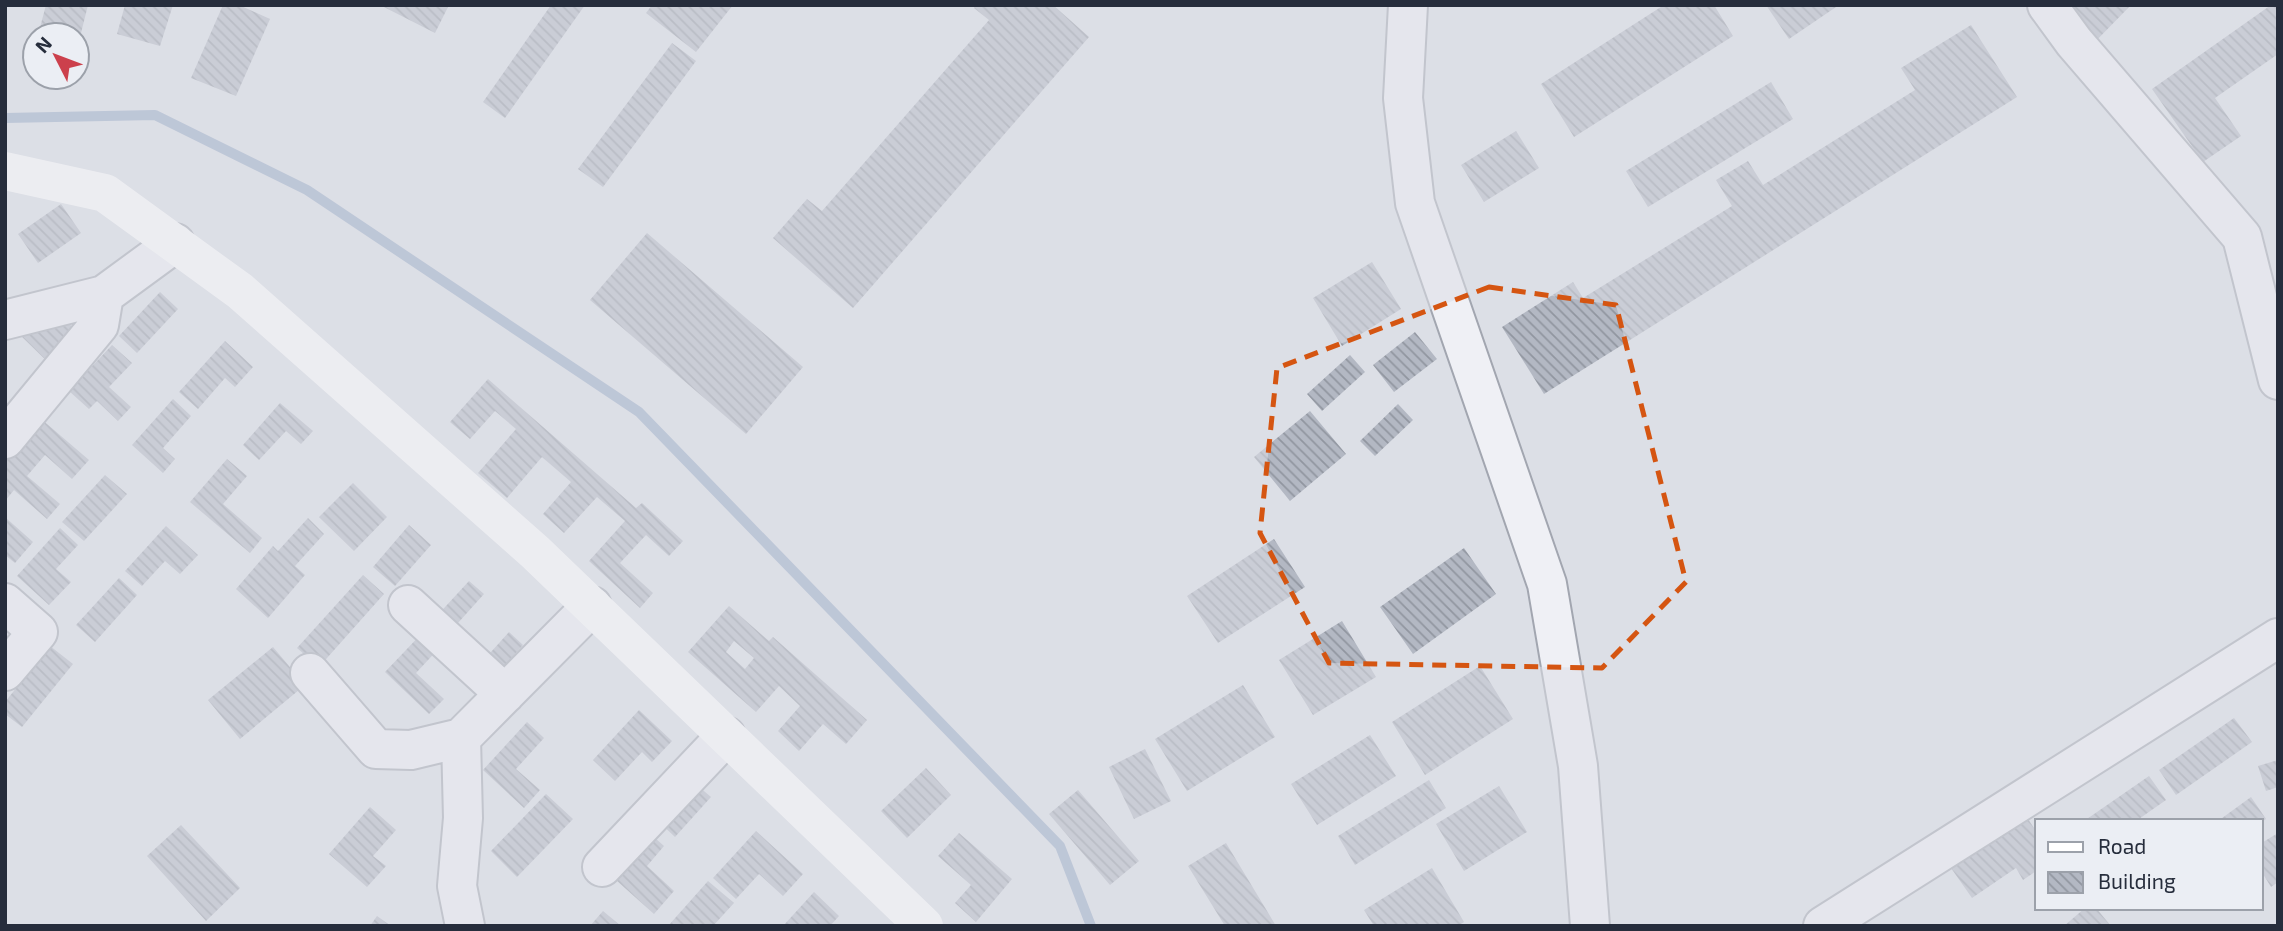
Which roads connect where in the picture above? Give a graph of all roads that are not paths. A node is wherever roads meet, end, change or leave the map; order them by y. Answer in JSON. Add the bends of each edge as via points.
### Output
{"nodes":[{"id":1,"x":1408,"y":5,"type":"edge"},
{"id":2,"x":2048,"y":5,"type":"edge"},
{"id":3,"x":5,"y":171,"type":"edge"},
{"id":4,"x":175,"y":243,"type":"junction"},
{"id":5,"x":104,"y":295,"type":"junction"},
{"id":6,"x":5,"y":320,"type":"edge"},
{"id":7,"x":2278,"y":380,"type":"edge"},
{"id":8,"x":5,"y":439,"type":"edge"},
{"id":9,"x":5,"y":603,"type":"edge"},
{"id":10,"x":408,"y":605,"type":"dead end"},
{"id":11,"x":592,"y":606,"type":"junction"},
{"id":12,"x":2278,"y":638,"type":"edge"},
{"id":13,"x":5,"y":671,"type":"edge"},
{"id":14,"x":310,"y":673,"type":"dead end"},
{"id":15,"x":505,"y":694,"type":"junction"},
{"id":16,"x":726,"y":736,"type":"junction"},
{"id":17,"x":461,"y":738,"type":"junction"},
{"id":18,"x":602,"y":867,"type":"dead end"},
{"id":19,"x":465,"y":926,"type":"edge"},
{"id":20,"x":924,"y":926,"type":"edge"},
{"id":21,"x":1590,"y":926,"type":"edge"},
{"id":22,"x":1823,"y":926,"type":"edge"}],
"edges":[{"from":1,"to":21,"type":"street","via":[[1403,99],[1415,203],[1547,584],[1578,766]]},
{"from":2,"to":7,"type":"street","via":[[2074,42],[2242,237]]},
{"from":3,"to":4,"type":"street","via":[[104,193]]},
{"from":4,"to":5,"type":"street"},
{"from":4,"to":11,"type":"street","via":[[240,291]]},
{"from":5,"to":6,"type":"street"},
{"from":5,"to":8,"type":"street","via":[[99,325]]},
{"from":9,"to":13,"type":"street","via":[[38,632]]},
{"from":10,"to":15,"type":"street"},
{"from":11,"to":15,"type":"street"},
{"from":11,"to":16,"type":"street"},
{"from":12,"to":22,"type":"street"},
{"from":14,"to":17,"type":"street","via":[[376,749],[411,750]]},
{"from":15,"to":17,"type":"street"},
{"from":16,"to":18,"type":"street"},
{"from":16,"to":20,"type":"street"},
{"from":17,"to":19,"type":"street","via":[[463,818],[457,886]]}]}
